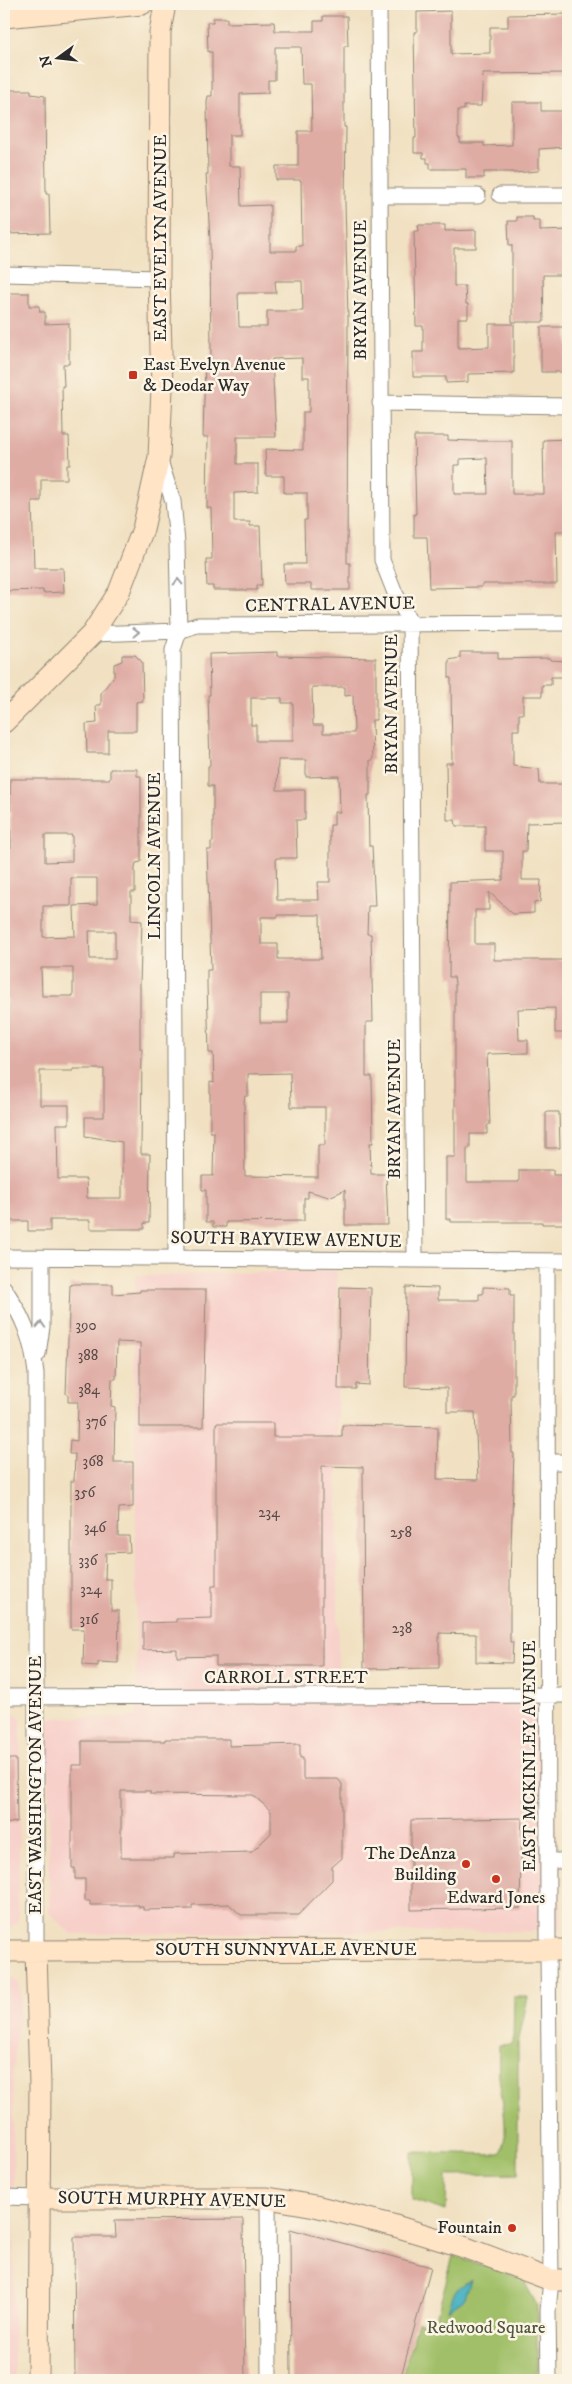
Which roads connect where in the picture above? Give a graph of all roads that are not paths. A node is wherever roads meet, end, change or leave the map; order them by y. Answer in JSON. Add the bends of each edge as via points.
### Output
{"nodes":[{"id":1,"x":142,"y":4,"type":"edge"},
{"id":2,"x":165,"y":4,"type":"edge"},
{"id":3,"x":379,"y":4,"type":"edge"},
{"id":4,"x":4,"y":17,"type":"edge"},
{"id":5,"x":500,"y":195,"type":"dead end"},
{"id":6,"x":568,"y":195,"type":"edge"},
{"id":7,"x":380,"y":196,"type":"junction"},
{"id":8,"x":478,"y":196,"type":"dead end"},
{"id":9,"x":4,"y":274,"type":"edge"},
{"id":10,"x":159,"y":278,"type":"junction"},
{"id":11,"x":380,"y":403,"type":"junction"},
{"id":12,"x":568,"y":406,"type":"edge"},
{"id":13,"x":159,"y":457,"type":"junction"},
{"id":14,"x":410,"y":622,"type":"junction"},
{"id":15,"x":568,"y":623,"type":"edge"},
{"id":16,"x":179,"y":631,"type":"junction"},
{"id":17,"x":92,"y":634,"type":"junction"},
{"id":18,"x":4,"y":722,"type":"edge"},
{"id":19,"x":4,"y":1257,"type":"edge"},
{"id":20,"x":42,"y":1258,"type":"junction"},
{"id":21,"x":176,"y":1258,"type":"junction"},
{"id":22,"x":415,"y":1260,"type":"junction"},
{"id":23,"x":568,"y":1261,"type":"edge"},
{"id":24,"x":547,"y":1262,"type":"junction"},
{"id":25,"x":4,"y":1288,"type":"edge"},
{"id":26,"x":36,"y":1373,"type":"junction"},
{"id":27,"x":548,"y":1462,"type":"junction"},
{"id":28,"x":568,"y":1462,"type":"edge"},
{"id":29,"x":548,"y":1695,"type":"junction"},
{"id":30,"x":568,"y":1695,"type":"edge"},
{"id":31,"x":4,"y":1697,"type":"edge"},
{"id":32,"x":37,"y":1697,"type":"junction"},
{"id":33,"x":548,"y":1861,"type":"junction"},
{"id":34,"x":568,"y":1861,"type":"edge"},
{"id":35,"x":558,"y":1950,"type":"edge"},
{"id":36,"x":4,"y":1952,"type":"edge"},
{"id":37,"x":36,"y":1952,"type":"junction"},
{"id":38,"x":4,"y":2197,"type":"edge"},
{"id":39,"x":38,"y":2198,"type":"junction"},
{"id":40,"x":268,"y":2198,"type":"junction"},
{"id":41,"x":560,"y":2280,"type":"edge"},
{"id":42,"x":38,"y":2380,"type":"edge"},
{"id":43,"x":269,"y":2380,"type":"edge"},
{"id":44,"x":549,"y":2380,"type":"edge"}],
"edges":[{"from":1,"to":4,"type":"main road"},
{"from":2,"to":10,"type":"main road","name":"EAST EVELYN AVENUE","via":[[160,32]]},
{"from":3,"to":7,"type":"street","name":"BRYAN AVENUE"},
{"from":5,"to":6,"type":"street"},
{"from":7,"to":8,"type":"street"},
{"from":7,"to":11,"type":"street","name":"BRYAN AVENUE"},
{"from":9,"to":10,"type":"street"},
{"from":10,"to":13,"type":"main road","name":"EAST EVELYN AVENUE","via":[[162,388]]},
{"from":11,"to":12,"type":"street"},
{"from":11,"to":14,"type":"street","name":"BRYAN AVENUE","via":[[382,560]]},
{"from":16,"to":13,"type":"street","name":"LINCOLN AVENUE","one_way":true,"via":[[173,500]]},
{"from":13,"to":17,"type":"main road","name":"EAST EVELYN AVENUE","via":[[143,528],[119,592]]},
{"from":14,"to":15,"type":"street","name":"CENTRAL AVENUE"},
{"from":14,"to":16,"type":"street","name":"CENTRAL AVENUE","via":[[197,625]]},
{"from":14,"to":22,"type":"street","name":"BRYAN AVENUE"},
{"from":17,"to":16,"type":"street","name":"CENTRAL AVENUE","one_way":true},
{"from":16,"to":21,"type":"street","name":"LINCOLN AVENUE","via":[[173,650]]},
{"from":17,"to":18,"type":"main road","name":"EAST EVELYN AVENUE"},
{"from":19,"to":20,"type":"street","name":"SOUTH BAYVIEW AVENUE"},
{"from":20,"to":21,"type":"street","name":"SOUTH BAYVIEW AVENUE"},
{"from":26,"to":20,"type":"street","name":"EAST WASHINGTON AVENUE","one_way":true,"via":[[42,1327]]},
{"from":21,"to":22,"type":"street","name":"SOUTH BAYVIEW AVENUE"},
{"from":22,"to":24,"type":"street","name":"SOUTH BAYVIEW AVENUE"},
{"from":23,"to":24,"type":"street","name":"SOUTH BAYVIEW AVENUE"},
{"from":24,"to":27,"type":"street","name":"EAST MCKINLEY AVENUE"},
{"from":25,"to":26,"type":"street","name":"EAST WASHINGTON AVENUE","via":[[27,1327]]},
{"from":26,"to":32,"type":"street","name":"EAST WASHINGTON AVENUE"},
{"from":27,"to":28,"type":"street"},
{"from":27,"to":29,"type":"street","name":"EAST MCKINLEY AVENUE"},
{"from":29,"to":30,"type":"street","name":"CARROLL STREET"},
{"from":29,"to":32,"type":"street","name":"CARROLL STREET"},
{"from":29,"to":33,"type":"street","name":"EAST MCKINLEY AVENUE"},
{"from":31,"to":32,"type":"street","name":"CARROLL STREET"},
{"from":32,"to":37,"type":"street","name":"EAST WASHINGTON AVENUE"},
{"from":33,"to":34,"type":"street"},
{"from":33,"to":35,"type":"street","name":"EAST MCKINLEY AVENUE"},
{"from":35,"to":37,"type":"main road","name":"SOUTH SUNNYVALE AVENUE"},
{"from":35,"to":41,"type":"street","name":"EAST MCKINLEY AVENUE"},
{"from":36,"to":37,"type":"main road","name":"SOUTH SUNNYVALE AVENUE"},
{"from":37,"to":39,"type":"main road","name":"EAST WASHINGTON AVENUE","via":[[40,2085]]},
{"from":38,"to":39,"type":"street","name":"SOUTH MURPHY AVENUE"},
{"from":39,"to":40,"type":"main road","name":"SOUTH MURPHY AVENUE"},
{"from":39,"to":42,"type":"main road","name":"EAST WASHINGTON AVENUE"},
{"from":40,"to":41,"type":"main road","name":"SOUTH MURPHY AVENUE","via":[[392,2225]]},
{"from":40,"to":43,"type":"street"},
{"from":41,"to":44,"type":"street","name":"EAST MCKINLEY AVENUE","via":[[548,2310]]}]}
